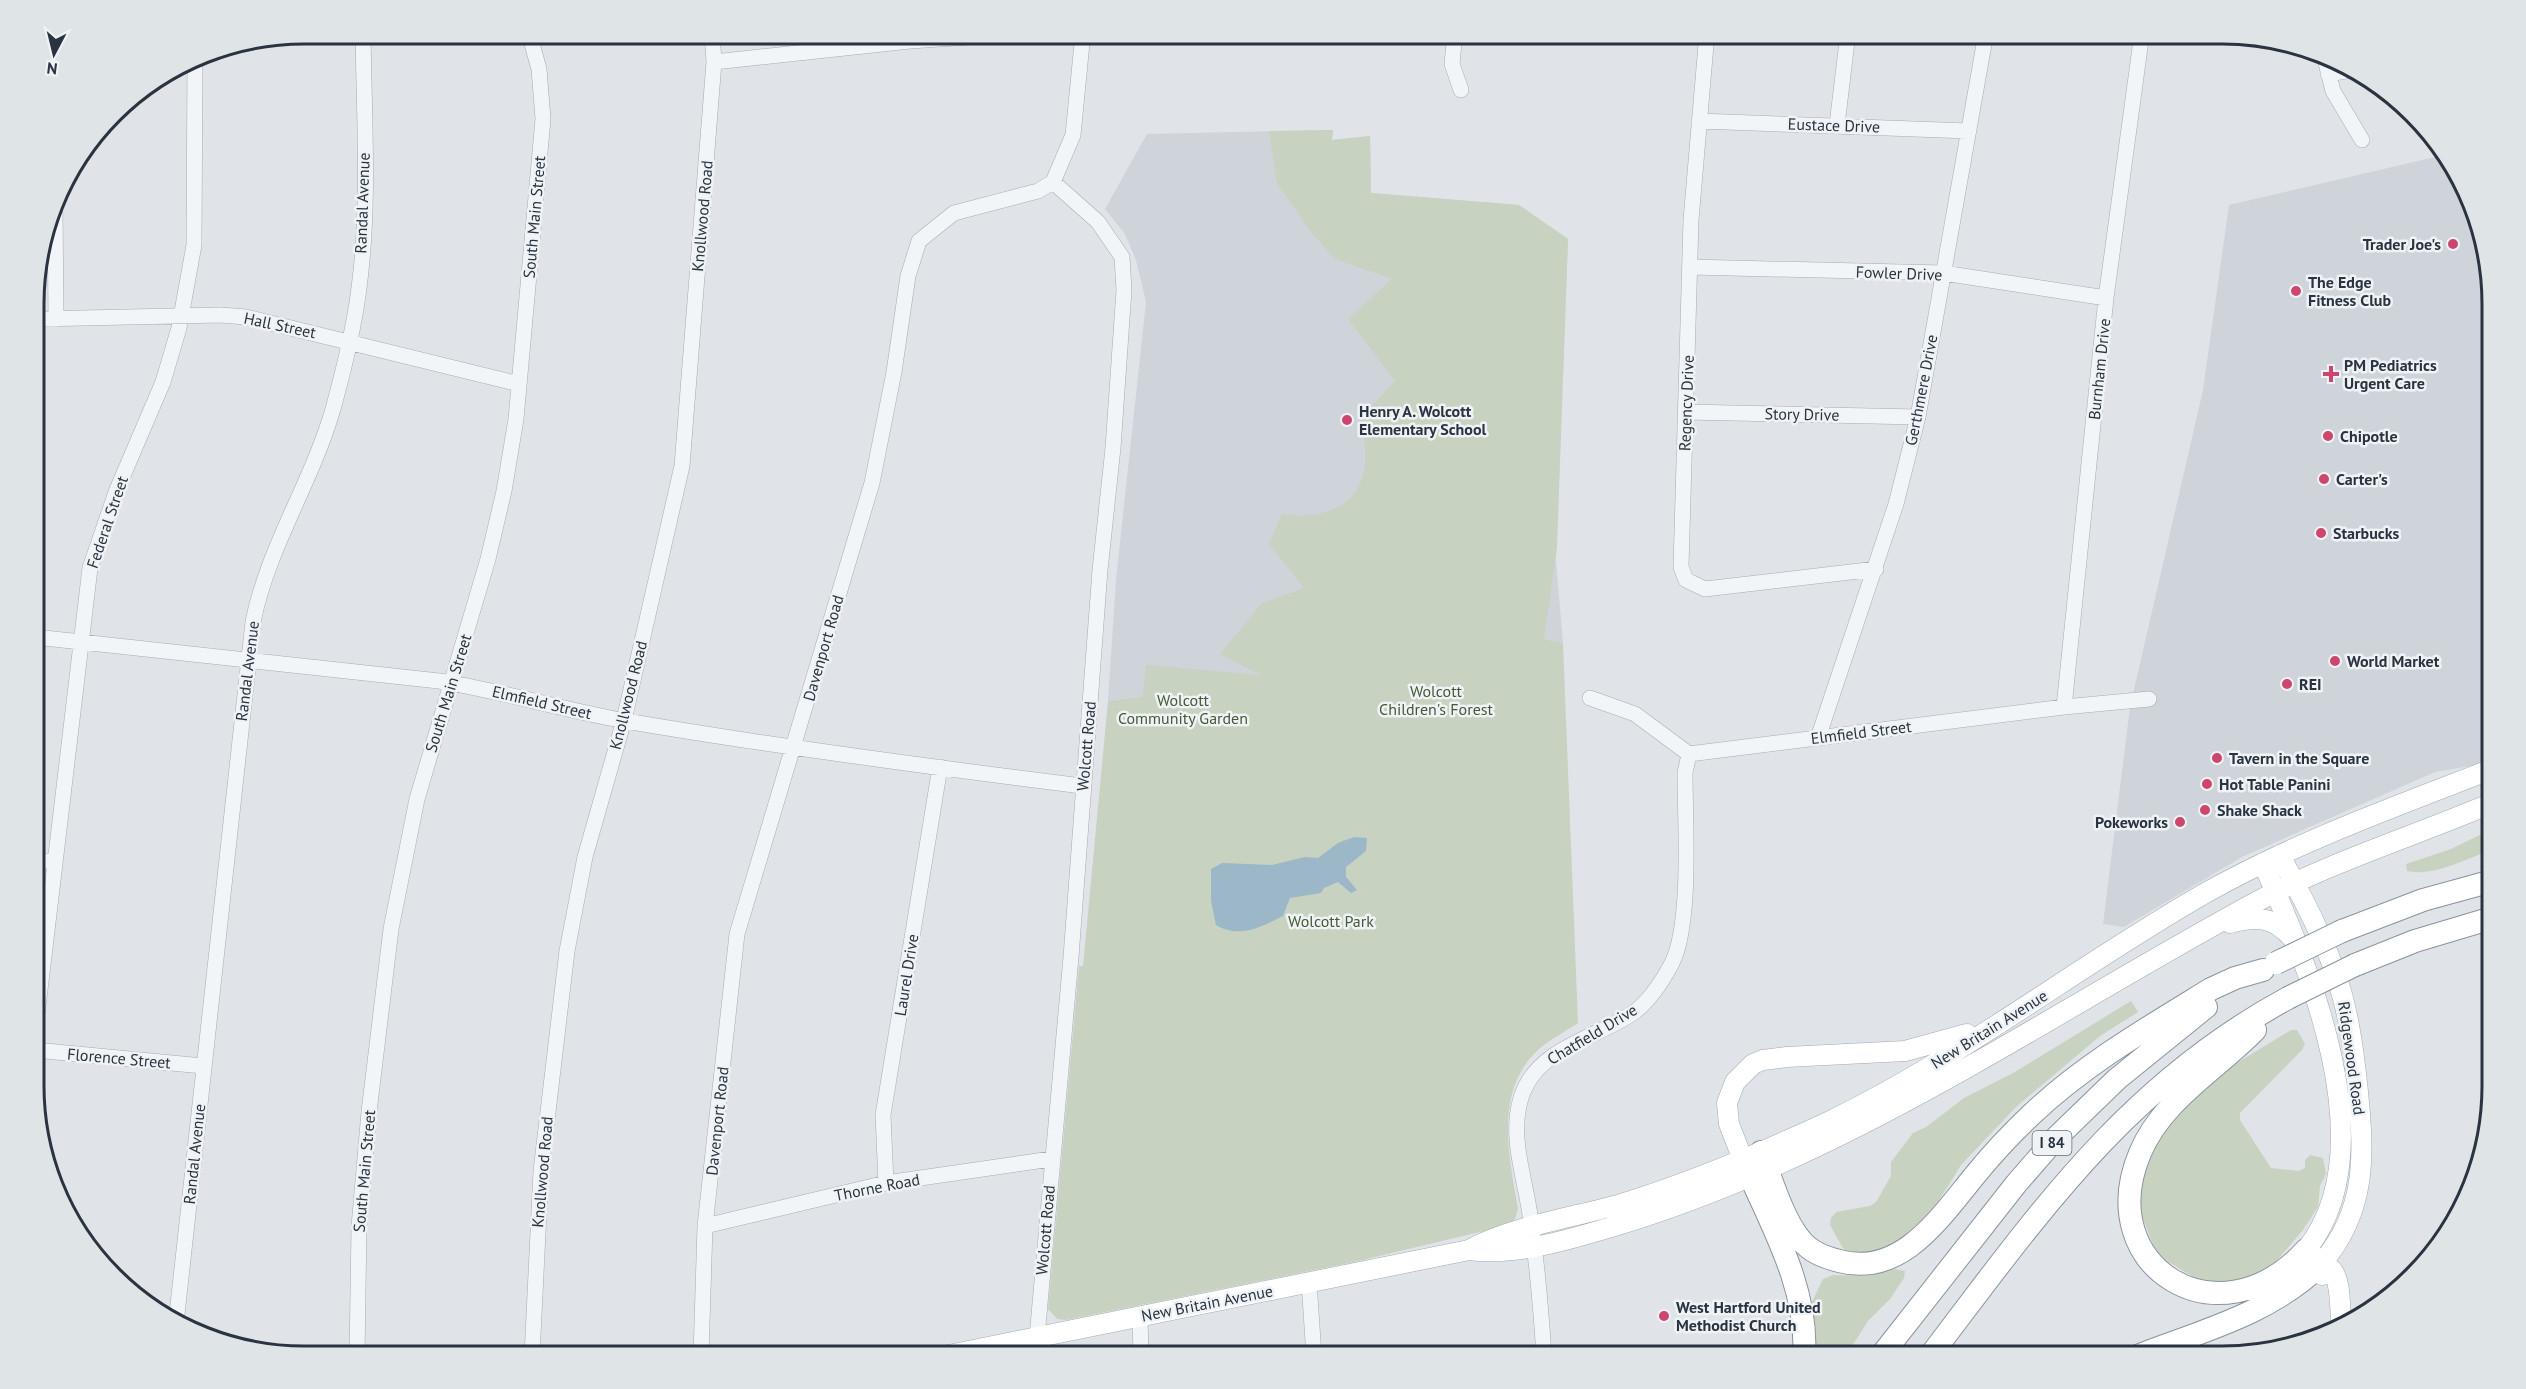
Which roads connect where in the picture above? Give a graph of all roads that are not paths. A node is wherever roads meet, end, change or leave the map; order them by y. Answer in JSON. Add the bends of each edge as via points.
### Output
{"nodes":[{"id":1,"x":363,"y":44,"type":"edge"},
{"id":2,"x":532,"y":44,"type":"edge"},
{"id":3,"x":713,"y":44,"type":"edge"},
{"id":4,"x":858,"y":44,"type":"edge"},
{"id":5,"x":1082,"y":44,"type":"edge"},
{"id":6,"x":1454,"y":44,"type":"edge"},
{"id":7,"x":1706,"y":44,"type":"edge"},
{"id":8,"x":1847,"y":44,"type":"edge"},
{"id":9,"x":1984,"y":44,"type":"edge"},
{"id":10,"x":2141,"y":44,"type":"edge"},
{"id":11,"x":714,"y":63,"type":"junction"},
{"id":12,"x":2326,"y":65,"type":"edge"},
{"id":13,"x":195,"y":67,"type":"edge"},
{"id":14,"x":2340,"y":72,"type":"edge"},
{"id":15,"x":2328,"y":74,"type":"junction"},
{"id":16,"x":1461,"y":90,"type":"dead end"},
{"id":17,"x":1699,"y":121,"type":"junction"},
{"id":18,"x":1837,"y":125,"type":"junction"},
{"id":19,"x":1969,"y":130,"type":"junction"},
{"id":20,"x":2362,"y":140,"type":"dead end"},
{"id":21,"x":1053,"y":182,"type":"junction"},
{"id":22,"x":55,"y":226,"type":"edge"},
{"id":23,"x":1690,"y":267,"type":"junction"},
{"id":24,"x":1942,"y":273,"type":"junction"},
{"id":25,"x":2106,"y":298,"type":"junction"},
{"id":26,"x":182,"y":315,"type":"junction"},
{"id":27,"x":44,"y":319,"type":"edge"},
{"id":28,"x":56,"y":319,"type":"junction"},
{"id":29,"x":350,"y":341,"type":"junction"},
{"id":30,"x":519,"y":384,"type":"junction"},
{"id":31,"x":1686,"y":412,"type":"junction"},
{"id":32,"x":1918,"y":417,"type":"junction"},
{"id":33,"x":1876,"y":569,"type":"junction"},
{"id":34,"x":44,"y":638,"type":"edge"},
{"id":35,"x":79,"y":641,"type":"junction"},
{"id":36,"x":247,"y":660,"type":"junction"},
{"id":37,"x":451,"y":683,"type":"junction"},
{"id":38,"x":1590,"y":698,"type":"dead end"},
{"id":39,"x":2149,"y":699,"type":"dead end"},
{"id":40,"x":2064,"y":707,"type":"junction"},
{"id":41,"x":624,"y":720,"type":"junction"},
{"id":42,"x":1818,"y":738,"type":"junction"},
{"id":43,"x":794,"y":747,"type":"junction"},
{"id":44,"x":1689,"y":754,"type":"junction"},
{"id":45,"x":940,"y":767,"type":"junction"},
{"id":46,"x":2482,"y":773,"type":"edge"},
{"id":47,"x":1082,"y":786,"type":"junction"},
{"id":48,"x":2482,"y":807,"type":"edge"},
{"id":49,"x":2271,"y":859,"type":"junction"},
{"id":50,"x":44,"y":861,"type":"edge"},
{"id":51,"x":55,"y":862,"type":"junction"},
{"id":52,"x":2295,"y":883,"type":"junction"},
{"id":53,"x":2482,"y":884,"type":"edge"},
{"id":54,"x":2276,"y":892,"type":"junction"},
{"id":55,"x":2482,"y":921,"type":"edge"},
{"id":56,"x":2204,"y":931,"type":"junction"},
{"id":57,"x":2297,"y":947,"type":"junction"},
{"id":58,"x":44,"y":956,"type":"edge"},
{"id":59,"x":2269,"y":967,"type":"junction"},
{"id":60,"x":2284,"y":1001,"type":"junction"},
{"id":61,"x":2001,"y":1023,"type":"junction"},
{"id":62,"x":44,"y":1051,"type":"edge"},
{"id":63,"x":202,"y":1066,"type":"junction"},
{"id":64,"x":1051,"y":1159,"type":"junction"},
{"id":65,"x":1756,"y":1165,"type":"junction"},
{"id":66,"x":886,"y":1184,"type":"junction"},
{"id":67,"x":705,"y":1226,"type":"junction"},
{"id":68,"x":1533,"y":1237,"type":"junction"},
{"id":69,"x":2314,"y":1257,"type":"junction"},
{"id":70,"x":1310,"y":1282,"type":"junction"},
{"id":71,"x":177,"y":1313,"type":"edge"},
{"id":72,"x":1140,"y":1316,"type":"junction"},
{"id":73,"x":2340,"y":1316,"type":"edge"},
{"id":74,"x":1037,"y":1337,"type":"junction"},
{"id":75,"x":357,"y":1346,"type":"edge"},
{"id":76,"x":533,"y":1346,"type":"edge"},
{"id":77,"x":701,"y":1346,"type":"edge"},
{"id":78,"x":1000,"y":1346,"type":"edge"},
{"id":79,"x":1142,"y":1346,"type":"edge"},
{"id":80,"x":1313,"y":1346,"type":"edge"},
{"id":81,"x":1543,"y":1346,"type":"edge"},
{"id":82,"x":1804,"y":1346,"type":"edge"},
{"id":83,"x":1889,"y":1346,"type":"edge"},
{"id":84,"x":1938,"y":1346,"type":"edge"},
{"id":85,"x":2163,"y":1346,"type":"edge"}],
"edges":[{"from":1,"to":29,"type":"street","name":"Randal Avenue","via":[[364,193],[359,287]]},
{"from":2,"to":30,"type":"street","name":"South Main Street","via":[[543,119]]},
{"from":3,"to":11,"type":"street","name":"Knollwood Road"},
{"from":4,"to":11,"type":"street"},
{"from":5,"to":21,"type":"street","via":[[1073,135]]},
{"from":6,"to":16,"type":"street","via":[[1452,64]]},
{"from":7,"to":17,"type":"street","name":"Regency Drive"},
{"from":8,"to":18,"type":"street"},
{"from":9,"to":19,"type":"street","name":"Gerthmere Drive"},
{"from":10,"to":25,"type":"street","name":"Burnham Drive"},
{"from":11,"to":41,"type":"street","name":"Knollwood Road","via":[[682,466]]},
{"from":12,"to":15,"type":"street"},
{"from":13,"to":26,"type":"street","name":"Federal Street","via":[[194,245]]},
{"from":14,"to":15,"type":"street"},
{"from":15,"to":20,"type":"street"},
{"from":17,"to":18,"type":"street","name":"Eustace Drive"},
{"from":17,"to":23,"type":"street","name":"Regency Drive"},
{"from":18,"to":19,"type":"street","name":"Eustace Drive"},
{"from":19,"to":24,"type":"street","name":"Gerthmere Drive"},
{"from":21,"to":43,"type":"street","name":"Davenport Road","via":[[1038,191],[954,213],[919,241],[908,276],[872,483]]},
{"from":21,"to":47,"type":"street","name":"Wolcott Road","via":[[1098,222],[1122,257],[1113,448]]},
{"from":22,"to":28,"type":"street"},
{"from":23,"to":24,"type":"street","name":"Fowler Drive"},
{"from":23,"to":31,"type":"street","name":"Regency Drive"},
{"from":24,"to":25,"type":"street","name":"Fowler Drive"},
{"from":24,"to":32,"type":"street","name":"Gerthmere Drive"},
{"from":25,"to":40,"type":"street","name":"Burnham Drive"},
{"from":26,"to":28,"type":"street","name":"Hall Street"},
{"from":26,"to":29,"type":"street","name":"Hall Street","via":[[246,317]]},
{"from":26,"to":35,"type":"street","name":"Federal Street","via":[[163,382],[102,527],[90,567]]},
{"from":27,"to":28,"type":"street","name":"Hall Street"},
{"from":29,"to":30,"type":"street","name":"Hall Street"},
{"from":29,"to":36,"type":"street","name":"Randal Avenue","via":[[332,411],[308,480],[264,577]]},
{"from":30,"to":37,"type":"street","name":"South Main Street","via":[[513,445],[498,522]]},
{"from":31,"to":32,"type":"street","name":"Story Drive"},
{"from":31,"to":33,"type":"street","name":"Regency Drive","via":[[1681,567],[1686,580],[1705,589]]},
{"from":32,"to":33,"type":"street","name":"Gerthmere Drive"},
{"from":33,"to":42,"type":"street","name":"Gerthmere Drive"},
{"from":34,"to":35,"type":"street","name":"Elmfield Street"},
{"from":35,"to":36,"type":"street","name":"Elmfield Street"},
{"from":35,"to":51,"type":"street","name":"Federal Street"},
{"from":36,"to":37,"type":"street","name":"Elmfield Street"},
{"from":36,"to":63,"type":"street","name":"Randal Avenue"},
{"from":37,"to":41,"type":"street","name":"Elmfield Street"},
{"from":37,"to":75,"type":"street","name":"South Main Street","via":[[417,799],[391,929],[361,1206]]},
{"from":38,"to":44,"type":"street","via":[[1635,714]]},
{"from":39,"to":40,"type":"street","name":"Elmfield Street"},
{"from":40,"to":42,"type":"street","name":"Elmfield Street"},
{"from":41,"to":43,"type":"street","name":"Elmfield Street"},
{"from":41,"to":76,"type":"street","name":"Knollwood Road","via":[[585,857],[567,951],[542,1171]]},
{"from":42,"to":44,"type":"street","name":"Elmfield Street"},
{"from":43,"to":45,"type":"street","name":"Elmfield Street"},
{"from":43,"to":67,"type":"street","name":"Davenport Road","via":[[737,934]]},
{"from":44,"to":68,"type":"street","name":"Chatfield Drive","via":[[1685,773],[1682,929],[1673,961],[1654,992],[1635,1012],[1554,1055],[1534,1073],[1521,1096],[1517,1139]]},
{"from":45,"to":47,"type":"street","name":"Elmfield Street"},
{"from":45,"to":66,"type":"street","name":"Laurel Drive","via":[[883,1115]]},
{"from":46,"to":49,"type":"main road","name":"New Britain Avenue"},
{"from":47,"to":64,"type":"street","name":"Wolcott Road","via":[[1071,957]]},
{"from":48,"to":52,"type":"main road","name":"New Britain Avenue"},
{"from":49,"to":52,"type":"main road","name":"Ridgewood Road"},
{"from":49,"to":54,"type":"main road","name":"Ridgewood Road"},
{"from":49,"to":61,"type":"main road","name":"New Britain Avenue","via":[[2182,908]]},
{"from":50,"to":51,"type":"street"},
{"from":51,"to":58,"type":"street","name":"Federal Street"},
{"from":52,"to":54,"type":"main road","name":"New Britain Avenue"},
{"from":52,"to":69,"type":"main road","name":"Ridgewood Road","via":[[2330,957],[2345,1003],[2363,1146],[2361,1176],[2343,1232]]},
{"from":53,"to":59,"type":"highway","number":"I 84","bridge":true,"via":[[2414,903],[2342,931]]},
{"from":54,"to":56,"type":"main road","name":"New Britain Avenue"},
{"from":54,"to":57,"type":"main road","name":"Ridgewood Road"},
{"from":55,"to":60,"type":"highway","number":"I 84","bridge":true,"via":[[2408,943]]},
{"from":56,"to":57,"type":"main road","via":[[2263,918],[2278,924]]},
{"from":56,"to":65,"type":"main road","name":"New Britain Avenue","via":[[1876,1119]]},
{"from":57,"to":69,"type":"main road","name":"Ridgewood Road","via":[[2329,1051],[2343,1140],[2340,1175]]},
{"from":59,"to":65,"type":"highway","via":[[2211,988],[2077,1076],[2011,1135],[1924,1235],[1887,1260],[1851,1264],[1811,1250],[1793,1229]]},
{"from":59,"to":83,"type":"highway","number":"I 84","via":[[2184,1023],[2073,1121],[2016,1184]]},
{"from":60,"to":69,"type":"highway","via":[[2160,1121],[2134,1168],[2130,1208],[2138,1240],[2152,1264],[2180,1284],[2205,1293],[2232,1294],[2258,1287]]},
{"from":60,"to":84,"type":"highway","number":"I 84","via":[[2182,1068],[2106,1137],[2054,1194]]},
{"from":61,"to":65,"type":"main road","name":"New Britain Avenue"},
{"from":61,"to":65,"type":"main road","via":[[1905,1051],[1780,1058],[1753,1064],[1738,1077],[1727,1102],[1729,1124]]},
{"from":62,"to":63,"type":"street","name":"Florence Street"},
{"from":63,"to":71,"type":"street","name":"Randal Avenue"},
{"from":64,"to":66,"type":"street","name":"Thorne Road"},
{"from":64,"to":74,"type":"street","name":"Wolcott Road"},
{"from":65,"to":68,"type":"main road","name":"New Britain Avenue","via":[[1635,1220]]},
{"from":65,"to":82,"type":"highway","via":[[1799,1299]]},
{"from":66,"to":67,"type":"street","name":"Thorne Road"},
{"from":67,"to":77,"type":"street","name":"Davenport Road"},
{"from":68,"to":70,"type":"main road","name":"New Britain Avenue","via":[[1492,1253],[1469,1250]]},
{"from":68,"to":81,"type":"street","name":"Chatfield Drive"},
{"from":69,"to":73,"type":"main road","via":[[2334,1273],[2340,1291]]},
{"from":69,"to":85,"type":"highway","via":[[2293,1288],[2262,1307]]},
{"from":70,"to":72,"type":"main road","name":"New Britain Avenue"},
{"from":70,"to":80,"type":"street"},
{"from":72,"to":74,"type":"main road","name":"New Britain Avenue"},
{"from":72,"to":79,"type":"street"},
{"from":74,"to":78,"type":"main road","name":"New Britain Avenue"}]}
